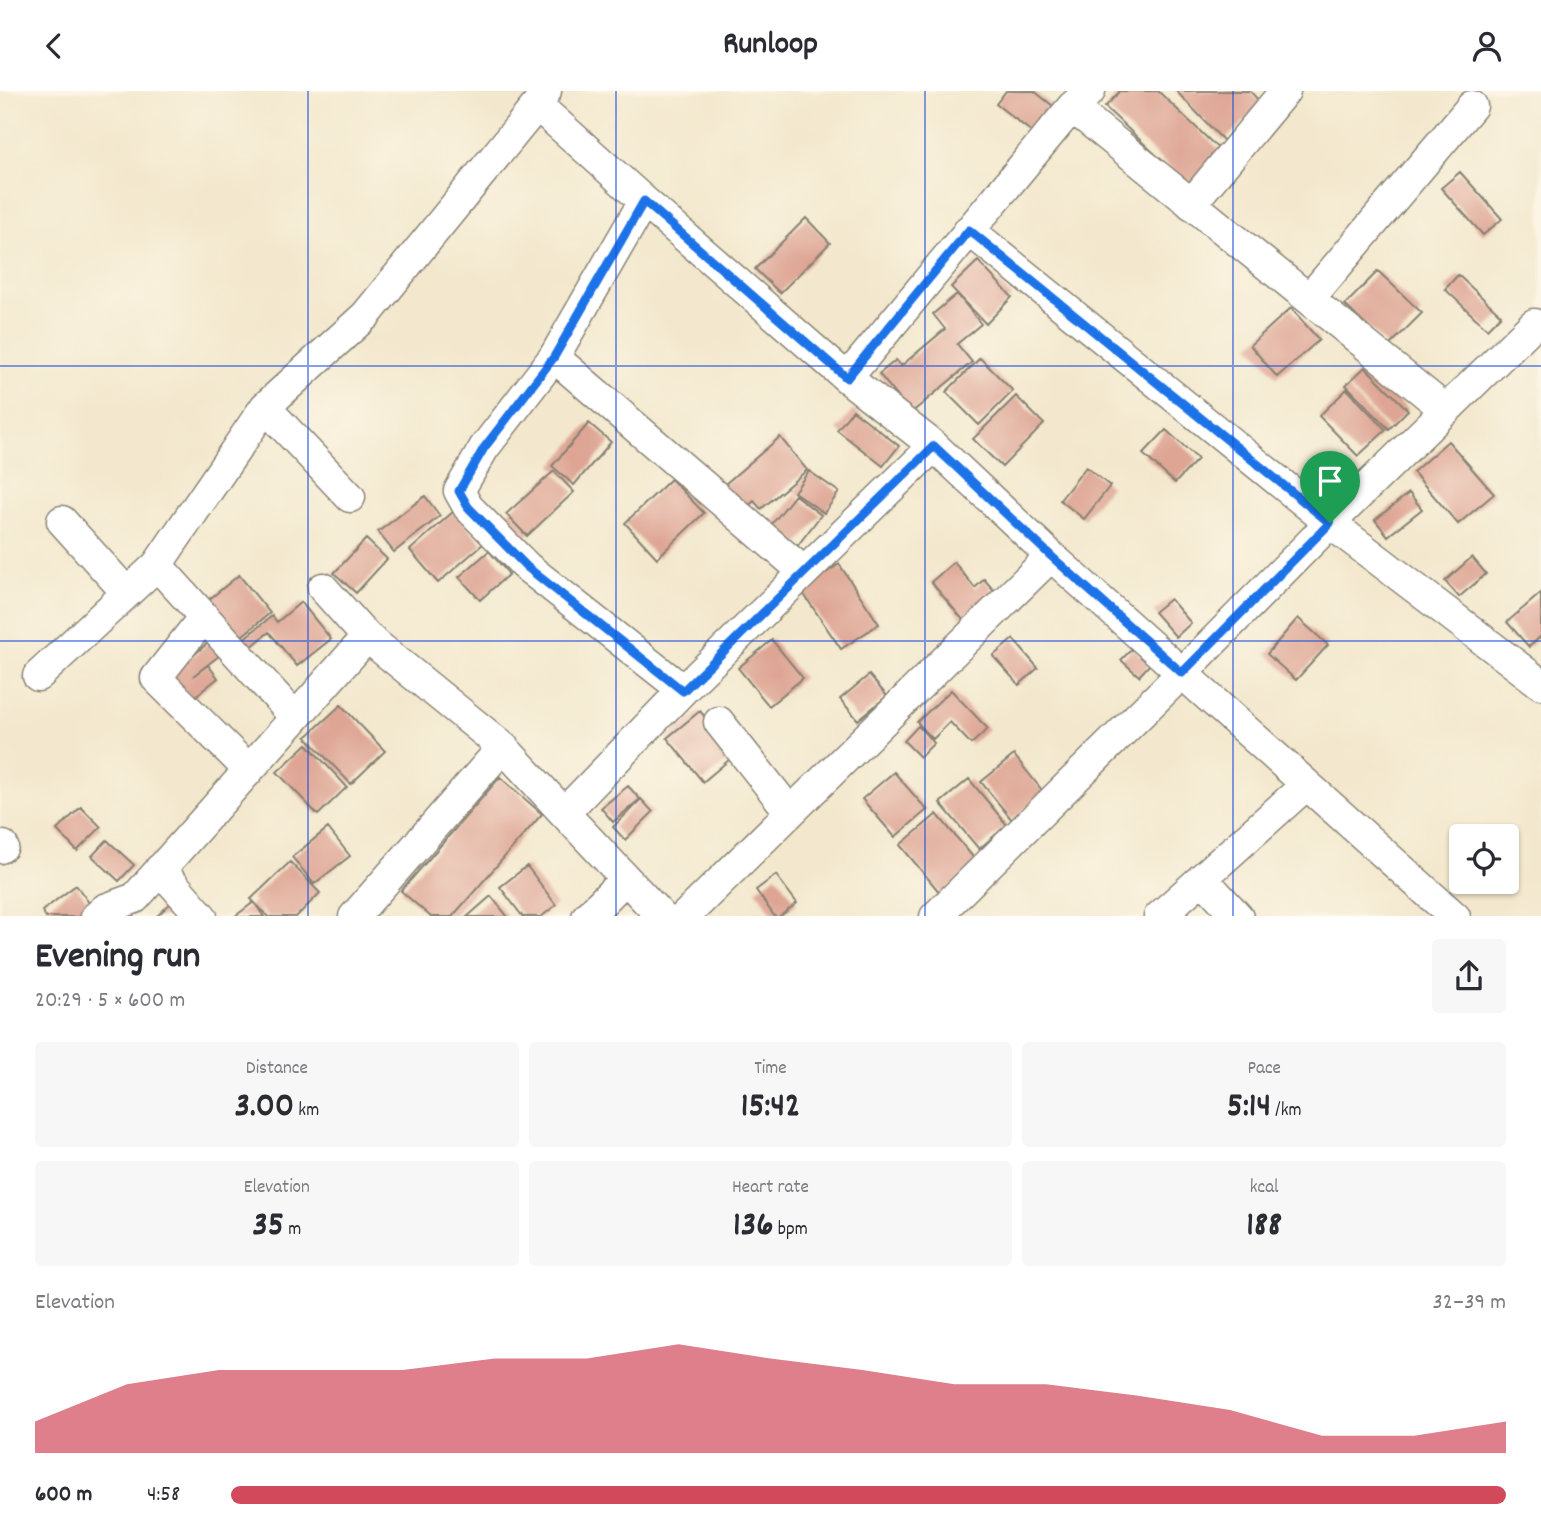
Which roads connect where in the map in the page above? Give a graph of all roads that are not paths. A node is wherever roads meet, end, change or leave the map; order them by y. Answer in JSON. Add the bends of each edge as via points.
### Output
{"nodes":[{"id":1,"x":1285,"y":91,"type":"edge"},
{"id":2,"x":541,"y":98,"type":"edge"},
{"id":3,"x":1081,"y":99,"type":"edge"},
{"id":4,"x":1472,"y":106,"type":"dead end"},
{"id":5,"x":644,"y":201,"type":"junction"},
{"id":6,"x":1191,"y":204,"type":"junction"},
{"id":7,"x":969,"y":230,"type":"junction"},
{"id":8,"x":1309,"y":299,"type":"junction"},
{"id":9,"x":1534,"y":324,"type":"dead end"},
{"id":10,"x":554,"y":357,"type":"junction"},
{"id":11,"x":847,"y":378,"type":"junction"},
{"id":12,"x":265,"y":407,"type":"junction"},
{"id":13,"x":1446,"y":410,"type":"junction"},
{"id":14,"x":934,"y":446,"type":"junction"},
{"id":15,"x":350,"y":497,"type":"dead end"},
{"id":16,"x":62,"y":521,"type":"dead end"},
{"id":17,"x":1330,"y":523,"type":"junction"},
{"id":18,"x":1051,"y":556,"type":"junction"},
{"id":19,"x":157,"y":565,"type":"junction"},
{"id":20,"x":804,"y":572,"type":"junction"},
{"id":21,"x":323,"y":588,"type":"dead end"},
{"id":22,"x":127,"y":593,"type":"junction"},
{"id":23,"x":204,"y":617,"type":"junction"},
{"id":24,"x":367,"y":637,"type":"junction"},
{"id":25,"x":1182,"y":673,"type":"junction"},
{"id":26,"x":38,"y":676,"type":"dead end"},
{"id":27,"x":1541,"y":684,"type":"edge"},
{"id":28,"x":683,"y":691,"type":"junction"},
{"id":29,"x":295,"y":717,"type":"junction"},
{"id":30,"x":719,"y":722,"type":"dead end"},
{"id":31,"x":503,"y":747,"type":"junction"},
{"id":32,"x":249,"y":769,"type":"junction"},
{"id":33,"x":1306,"y":785,"type":"junction"},
{"id":34,"x":790,"y":812,"type":"junction"},
{"id":35,"x":565,"y":813,"type":"junction"},
{"id":36,"x":160,"y":869,"type":"junction"},
{"id":37,"x":1202,"y":878,"type":"junction"},
{"id":38,"x":625,"y":879,"type":"junction"},
{"id":39,"x":96,"y":916,"type":"edge"},
{"id":40,"x":202,"y":916,"type":"edge"},
{"id":41,"x":354,"y":916,"type":"edge"},
{"id":42,"x":587,"y":916,"type":"edge"},
{"id":43,"x":662,"y":916,"type":"edge"},
{"id":44,"x":684,"y":916,"type":"edge"},
{"id":45,"x":935,"y":916,"type":"edge"},
{"id":46,"x":1159,"y":916,"type":"edge"},
{"id":47,"x":1238,"y":916,"type":"edge"},
{"id":48,"x":1455,"y":916,"type":"edge"}],
"edges":[{"from":1,"to":6,"type":"street"},
{"from":2,"to":5,"type":"street"},
{"from":2,"to":12,"type":"street","via":[[366,315]]},
{"from":3,"to":6,"type":"street"},
{"from":3,"to":7,"type":"street"},
{"from":4,"to":8,"type":"street"},
{"from":5,"to":10,"type":"street"},
{"from":5,"to":11,"type":"street"},
{"from":6,"to":8,"type":"street"},
{"from":7,"to":11,"type":"street"},
{"from":7,"to":17,"type":"street"},
{"from":8,"to":13,"type":"street"},
{"from":9,"to":13,"type":"street"},
{"from":10,"to":20,"type":"street"},
{"from":10,"to":28,"type":"street","via":[[484,448],[459,491],[468,507],[527,567]]},
{"from":11,"to":14,"type":"street"},
{"from":12,"to":15,"type":"street"},
{"from":12,"to":19,"type":"street"},
{"from":13,"to":17,"type":"street"},
{"from":14,"to":18,"type":"street"},
{"from":14,"to":20,"type":"street"},
{"from":16,"to":22,"type":"street"},
{"from":17,"to":25,"type":"street"},
{"from":17,"to":27,"type":"street"},
{"from":18,"to":25,"type":"street"},
{"from":18,"to":34,"type":"street"},
{"from":19,"to":22,"type":"street"},
{"from":19,"to":23,"type":"street"},
{"from":20,"to":28,"type":"street"},
{"from":21,"to":24,"type":"street"},
{"from":22,"to":26,"type":"street"},
{"from":23,"to":29,"type":"street"},
{"from":23,"to":32,"type":"street","via":[[156,678]]},
{"from":24,"to":29,"type":"street"},
{"from":24,"to":31,"type":"street"},
{"from":25,"to":33,"type":"street"},
{"from":25,"to":45,"type":"street"},
{"from":28,"to":35,"type":"street"},
{"from":29,"to":32,"type":"street"},
{"from":30,"to":34,"type":"street"},
{"from":31,"to":35,"type":"street"},
{"from":31,"to":41,"type":"street"},
{"from":32,"to":36,"type":"street"},
{"from":33,"to":37,"type":"street"},
{"from":33,"to":48,"type":"street"},
{"from":34,"to":44,"type":"street"},
{"from":35,"to":38,"type":"street"},
{"from":36,"to":39,"type":"street","via":[[135,898]]},
{"from":36,"to":40,"type":"street"},
{"from":37,"to":46,"type":"street"},
{"from":37,"to":47,"type":"street"},
{"from":38,"to":42,"type":"street"},
{"from":38,"to":43,"type":"street"}]}
